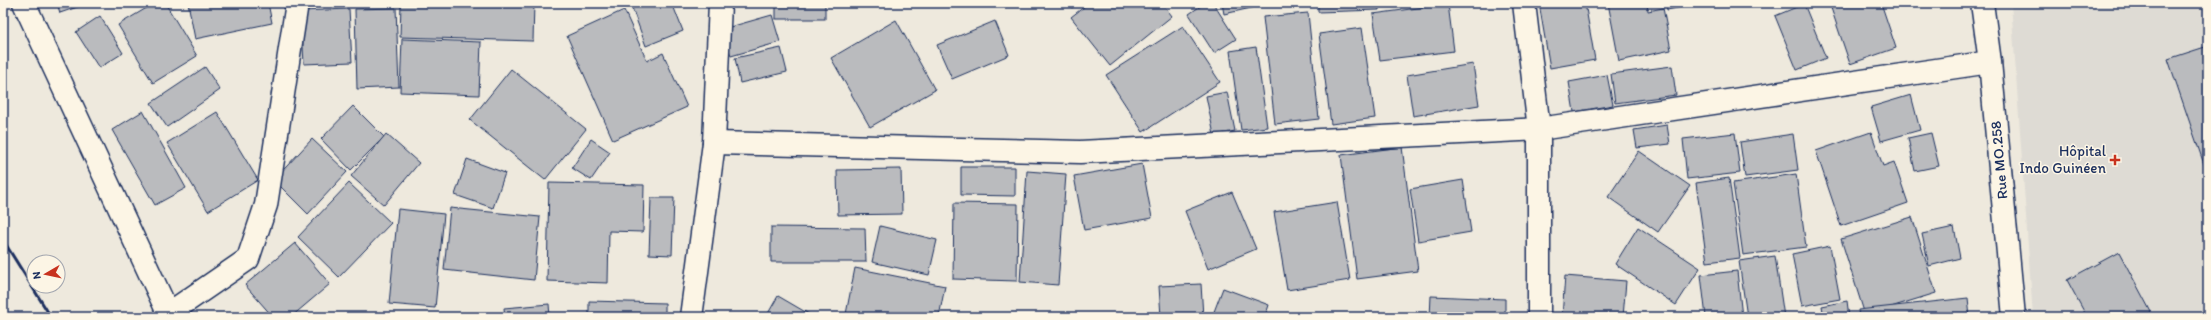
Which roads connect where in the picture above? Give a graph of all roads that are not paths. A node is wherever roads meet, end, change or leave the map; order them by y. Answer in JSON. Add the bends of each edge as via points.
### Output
{"nodes":[{"id":1,"x":24,"y":3,"type":"edge"},
{"id":2,"x":297,"y":3,"type":"edge"},
{"id":3,"x":720,"y":3,"type":"edge"},
{"id":4,"x":1524,"y":3,"type":"edge"},
{"id":5,"x":1982,"y":3,"type":"edge"},
{"id":6,"x":1990,"y":62,"type":"junction"},
{"id":7,"x":1539,"y":129,"type":"junction"},
{"id":8,"x":714,"y":143,"type":"junction"},
{"id":9,"x":169,"y":316,"type":"edge"},
{"id":10,"x":691,"y":317,"type":"edge"},
{"id":11,"x":1539,"y":317,"type":"edge"},
{"id":12,"x":2014,"y":317,"type":"edge"}],
"edges":[{"from":1,"to":9,"type":"street"},
{"from":2,"to":9,"type":"street","via":[[266,205],[248,259]]},
{"from":3,"to":8,"type":"street"},
{"from":4,"to":7,"type":"street"},
{"from":5,"to":6,"type":"street","name":"Rue MO.258"},
{"from":6,"to":7,"type":"street"},
{"from":6,"to":12,"type":"street","name":"Rue MO.258"},
{"from":7,"to":8,"type":"street","via":[[1080,152]]},
{"from":7,"to":11,"type":"street"},
{"from":8,"to":10,"type":"street"}]}
